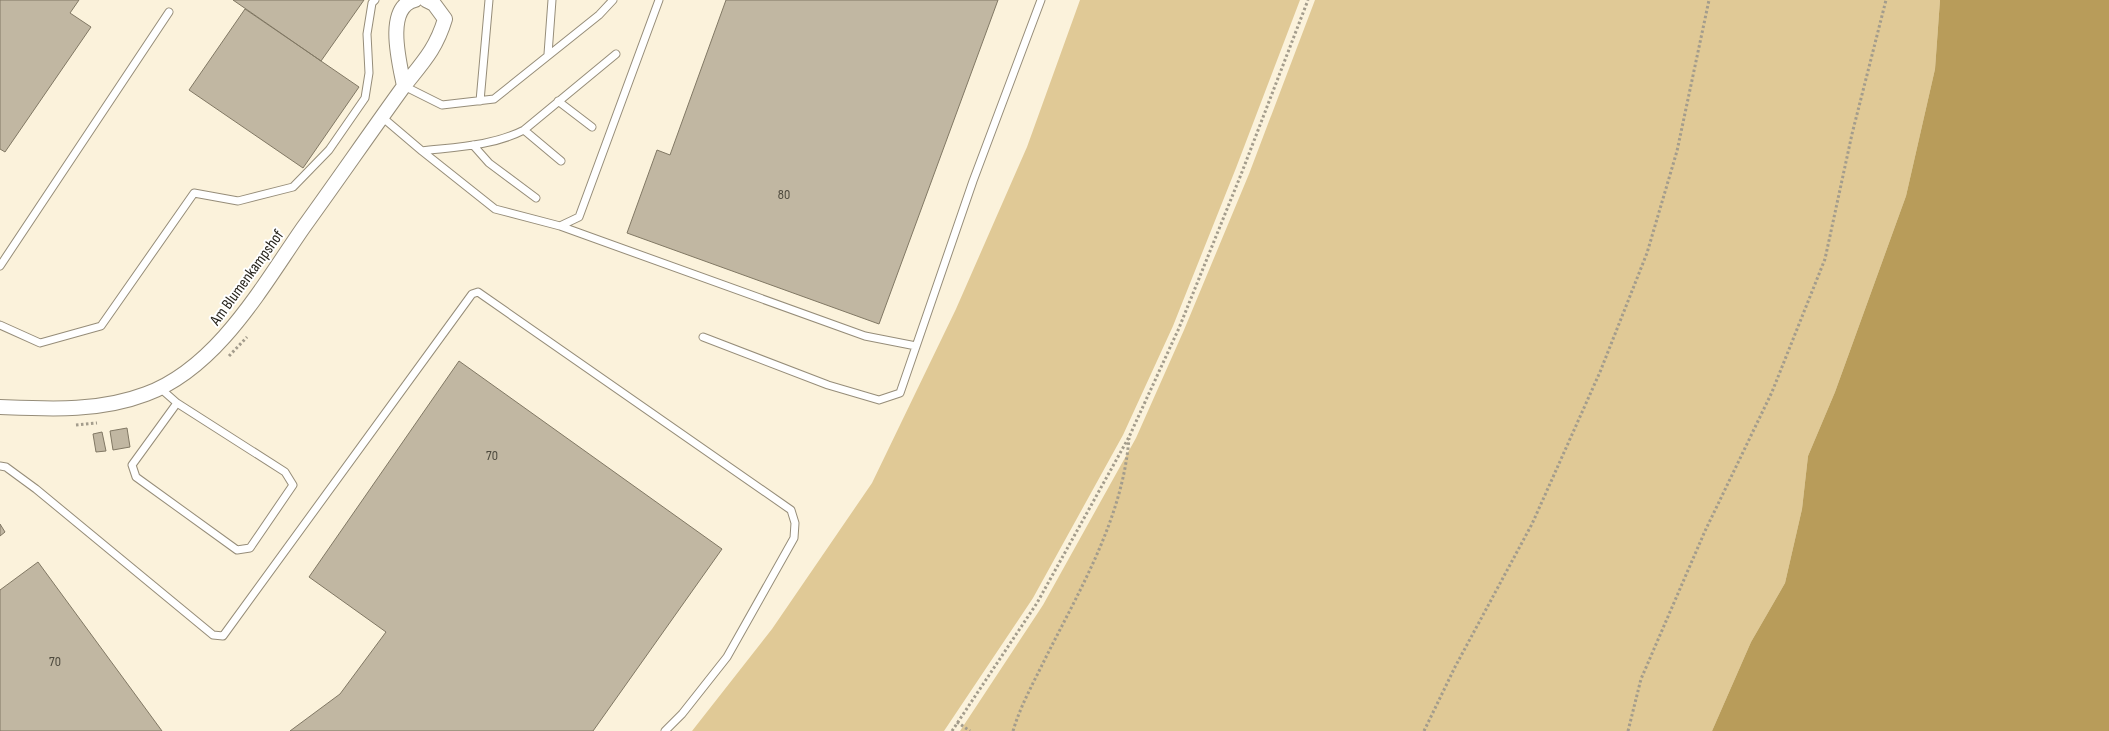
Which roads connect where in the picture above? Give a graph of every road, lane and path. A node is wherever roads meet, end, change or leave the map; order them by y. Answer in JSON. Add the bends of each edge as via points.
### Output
{"nodes":[{"id":1,"x":375,"y":0,"type":"edge"},
{"id":2,"x":415,"y":0,"type":"edge"},
{"id":3,"x":426,"y":0,"type":"edge"},
{"id":4,"x":488,"y":0,"type":"edge"},
{"id":5,"x":552,"y":0,"type":"edge"},
{"id":6,"x":613,"y":0,"type":"edge"},
{"id":7,"x":659,"y":0,"type":"edge"},
{"id":8,"x":1041,"y":0,"type":"edge"},
{"id":9,"x":1308,"y":0,"type":"edge"},
{"id":10,"x":1709,"y":0,"type":"edge"},
{"id":11,"x":1886,"y":0,"type":"edge"},
{"id":12,"x":170,"y":12,"type":"dead end"},
{"id":13,"x":548,"y":54,"type":"junction"},
{"id":14,"x":616,"y":54,"type":"dead end"},
{"id":15,"x":404,"y":86,"type":"junction"},
{"id":16,"x":480,"y":101,"type":"junction"},
{"id":17,"x":558,"y":101,"type":"junction"},
{"id":18,"x":382,"y":117,"type":"junction"},
{"id":19,"x":592,"y":127,"type":"dead end"},
{"id":20,"x":524,"y":130,"type":"junction"},
{"id":21,"x":473,"y":145,"type":"junction"},
{"id":22,"x":422,"y":150,"type":"junction"},
{"id":23,"x":561,"y":161,"type":"dead end"},
{"id":24,"x":536,"y":198,"type":"dead end"},
{"id":25,"x":560,"y":226,"type":"junction"},
{"id":26,"x":0,"y":266,"type":"edge"},
{"id":27,"x":0,"y":324,"type":"edge"},
{"id":28,"x":702,"y":338,"type":"dead end"},
{"id":29,"x":916,"y":346,"type":"junction"},
{"id":30,"x":160,"y":388,"type":"junction"},
{"id":31,"x":177,"y":402,"type":"junction"},
{"id":32,"x":0,"y":407,"type":"edge"},
{"id":33,"x":1129,"y":437,"type":"junction"},
{"id":34,"x":0,"y":466,"type":"edge"},
{"id":35,"x":958,"y":722,"type":"junction"},
{"id":36,"x":665,"y":731,"type":"edge"},
{"id":37,"x":952,"y":731,"type":"edge"},
{"id":38,"x":970,"y":731,"type":"edge"},
{"id":39,"x":1012,"y":731,"type":"edge"},
{"id":40,"x":1424,"y":731,"type":"edge"},
{"id":41,"x":1628,"y":731,"type":"edge"}],
"edges":[{"from":1,"to":27,"type":"lane","via":[[367,34],[369,73],[365,98],[329,150],[293,187],[238,201],[194,193],[101,326],[40,342]]},
{"from":2,"to":15,"type":"street","via":[[401,10],[397,21],[397,48]]},
{"from":3,"to":15,"type":"street","name":"Am Blumenkampshof","via":[[434,4],[444,20],[439,39]]},
{"from":4,"to":16,"type":"lane"},
{"from":5,"to":13,"type":"lane"},
{"from":6,"to":13,"type":"lane"},
{"from":7,"to":25,"type":"lane","via":[[579,217]]},
{"from":8,"to":29,"type":"lane"},
{"from":9,"to":33,"type":"path","via":[[1179,328]]},
{"from":10,"to":40,"type":"path","via":[[1677,151],[1647,253],[1532,524]]},
{"from":11,"to":41,"type":"path","via":[[1825,259],[1772,392],[1705,531],[1641,679]]},
{"from":12,"to":26,"type":"lane"},
{"from":13,"to":16,"type":"lane","via":[[494,99]]},
{"from":14,"to":17,"type":"lane"},
{"from":15,"to":16,"type":"lane","via":[[442,105]]},
{"from":15,"to":18,"type":"street","name":"Am Blumenkampshof"},
{"from":17,"to":19,"type":"lane"},
{"from":17,"to":20,"type":"lane"},
{"from":18,"to":22,"type":"lane"},
{"from":18,"to":30,"type":"street","name":"Am Blumenkampshof","via":[[231,329],[188,370]]},
{"from":20,"to":21,"type":"lane","via":[[513,136]]},
{"from":20,"to":23,"type":"lane"},
{"from":21,"to":22,"type":"lane"},
{"from":21,"to":24,"type":"lane","via":[[489,163]]},
{"from":22,"to":25,"type":"lane","via":[[495,209]]},
{"from":25,"to":29,"type":"lane","via":[[865,336]]},
{"from":28,"to":29,"type":"lane","via":[[828,385],[880,400],[900,393]]},
{"from":30,"to":31,"type":"lane"},
{"from":30,"to":32,"type":"street","name":"Am Blumenkampshof","via":[[94,407]]},
{"from":31,"to":31,"type":"lane","via":[[285,472],[293,485],[250,548],[237,550],[136,477],[132,466]]},
{"from":33,"to":35,"type":"path","via":[[1037,603]]},
{"from":33,"to":39,"type":"path","via":[[1127,465],[1118,503]]},
{"from":34,"to":36,"type":"lane","via":[[36,489],[213,635],[223,636],[472,294],[478,292],[790,510],[795,523],[794,538],[780,564],[727,657]]},
{"from":35,"to":37,"type":"path"},
{"from":35,"to":38,"type":"path"}]}
